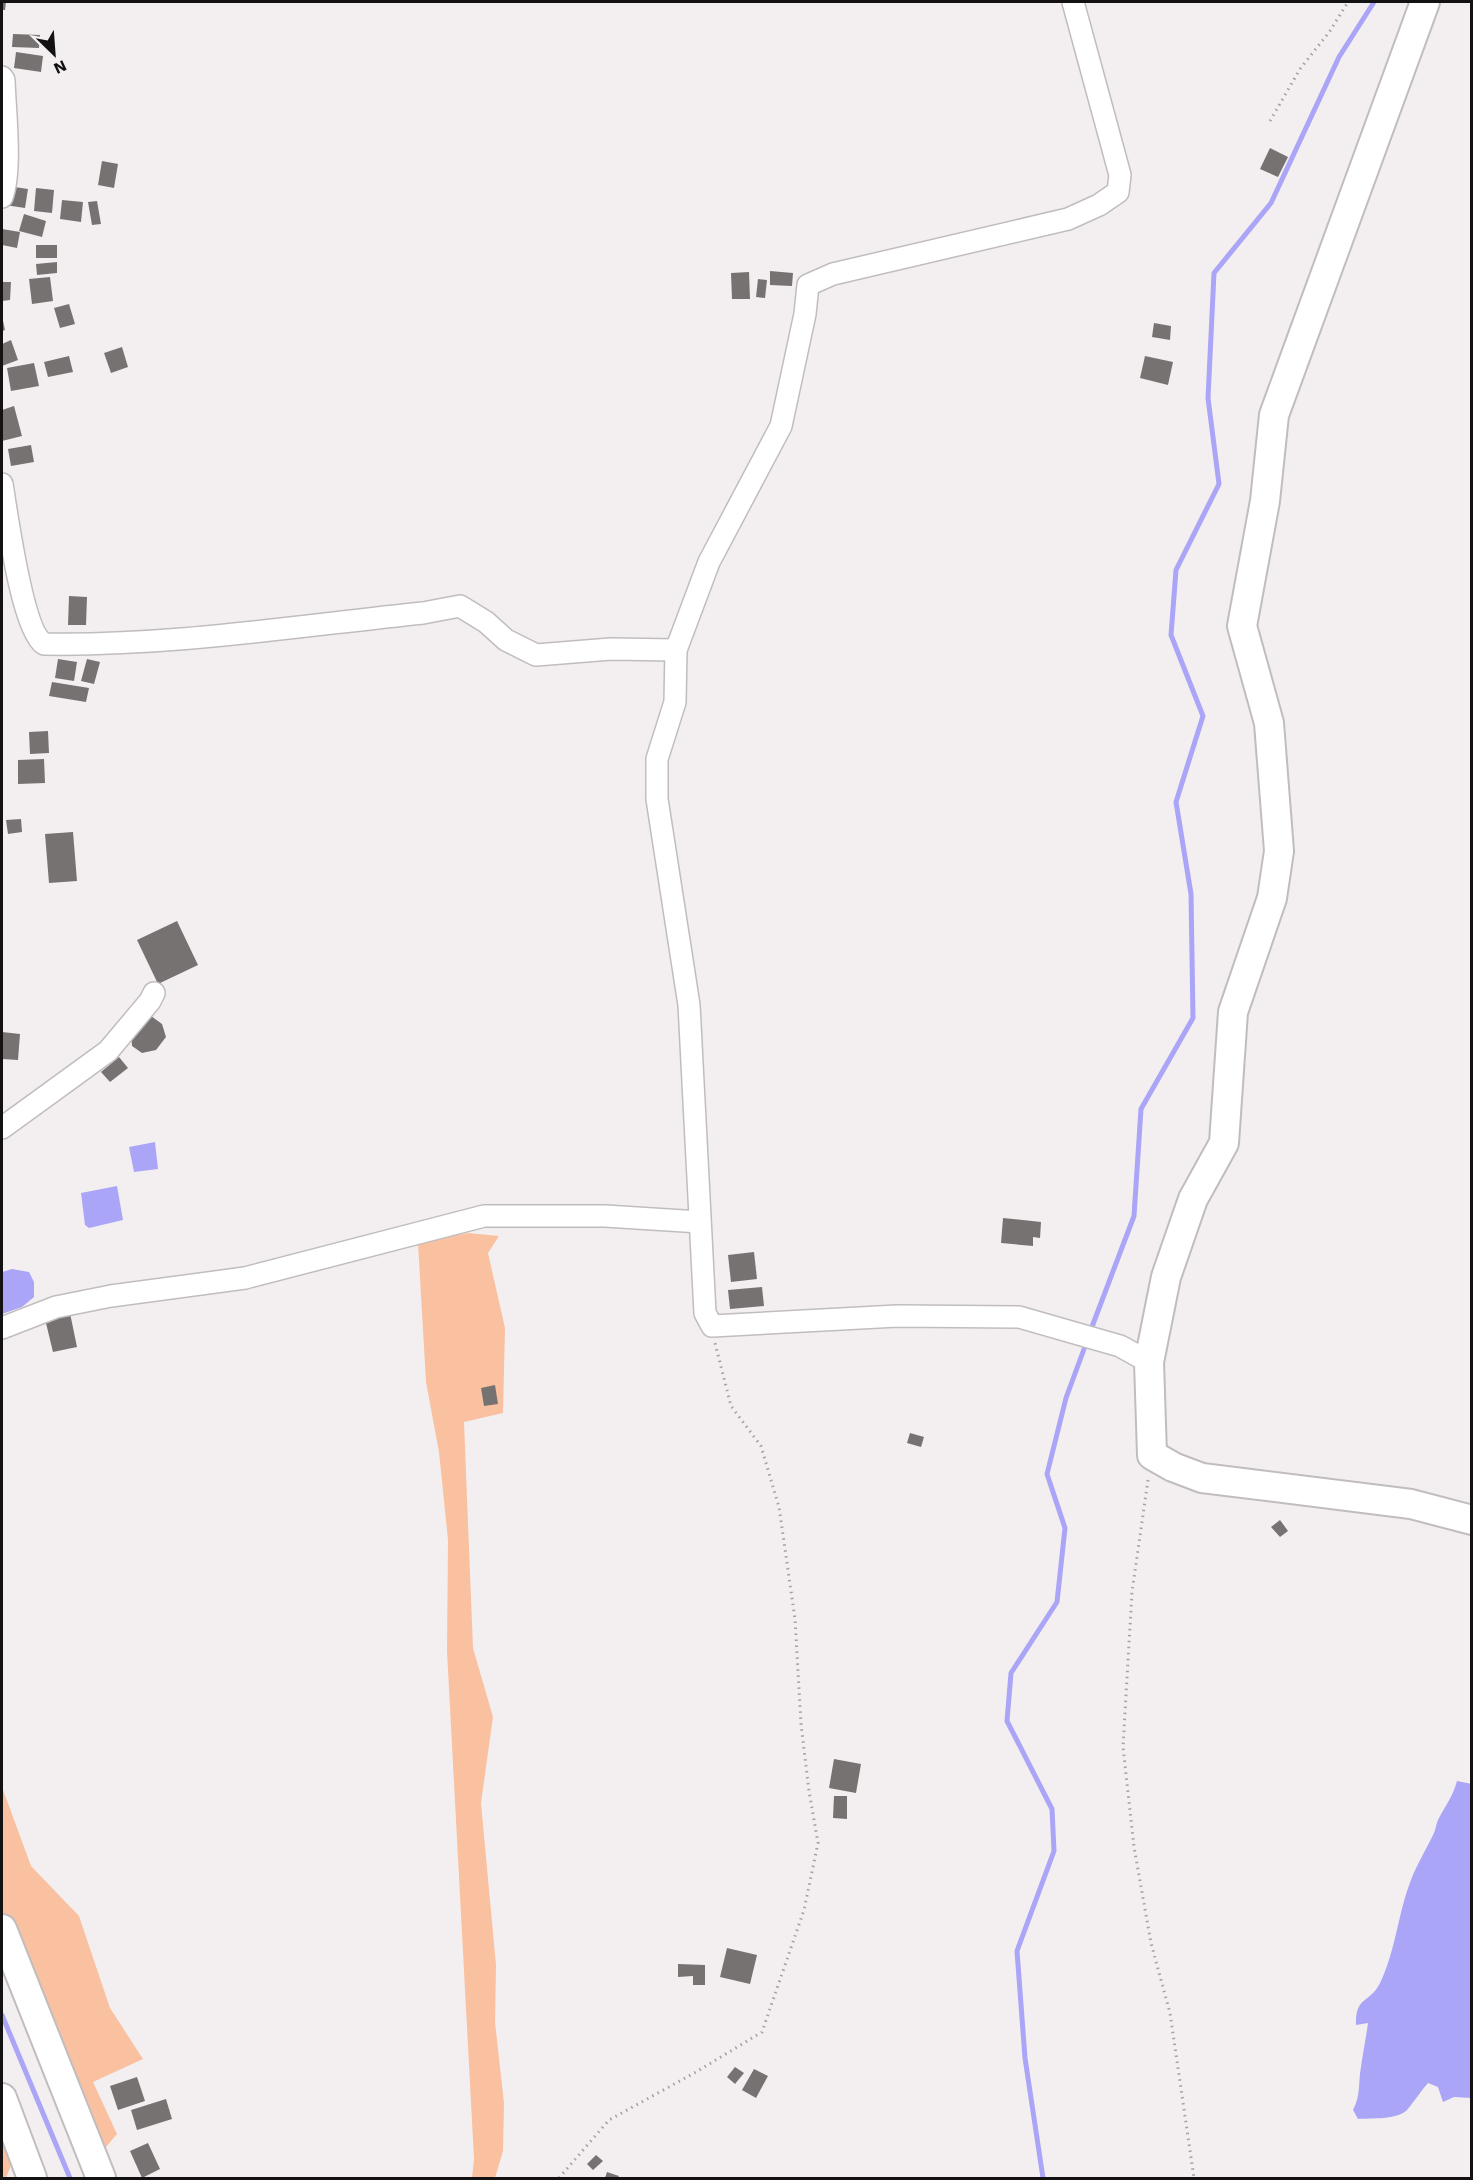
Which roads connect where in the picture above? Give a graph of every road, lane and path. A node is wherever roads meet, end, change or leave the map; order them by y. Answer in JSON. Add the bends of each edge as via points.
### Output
{"nodes":[{"id":1,"x":1073,"y":2,"type":"edge"},
{"id":2,"x":1348,"y":2,"type":"edge"},
{"id":3,"x":1425,"y":2,"type":"edge"},
{"id":4,"x":2,"y":77,"type":"edge"},
{"id":5,"x":1270,"y":121,"type":"dead end"},
{"id":6,"x":2,"y":197,"type":"edge"},
{"id":7,"x":2,"y":484,"type":"edge"},
{"id":8,"x":676,"y":650,"type":"junction"},
{"id":9,"x":154,"y":993,"type":"dead end"},
{"id":10,"x":2,"y":1128,"type":"edge"},
{"id":11,"x":700,"y":1222,"type":"junction"},
{"id":12,"x":705,"y":1313,"type":"junction"},
{"id":13,"x":2,"y":1328,"type":"edge"},
{"id":14,"x":1149,"y":1362,"type":"junction"},
{"id":15,"x":1152,"y":1455,"type":"junction"},
{"id":16,"x":1472,"y":1520,"type":"edge"},
{"id":17,"x":2,"y":1929,"type":"edge"},
{"id":18,"x":2,"y":2098,"type":"edge"},
{"id":19,"x":28,"y":2177,"type":"edge"},
{"id":20,"x":101,"y":2178,"type":"edge"},
{"id":21,"x":559,"y":2178,"type":"edge"},
{"id":22,"x":1194,"y":2178,"type":"edge"}],
"edges":[{"from":1,"to":8,"type":"street","via":[[1120,175],[1118,192],[1068,219],[833,274],[808,285],[781,426],[709,562]]},
{"from":2,"to":5,"type":"path","via":[[1300,69]]},
{"from":3,"to":14,"type":"street","via":[[1274,415],[1265,501],[1242,626],[1269,723],[1279,851],[1272,898],[1233,1012],[1224,1143],[1193,1199],[1166,1277]]},
{"from":4,"to":6,"type":"street","via":[[6,139]]},
{"from":7,"to":8,"type":"street","via":[[25,608],[37,639],[44,644],[164,641],[460,606],[506,640],[536,655],[611,649]]},
{"from":8,"to":11,"type":"street","via":[[675,702],[657,759],[657,799],[689,1005]]},
{"from":9,"to":10,"type":"street","via":[[108,1051]]},
{"from":11,"to":12,"type":"street"},
{"from":11,"to":13,"type":"street","via":[[605,1216],[484,1216],[245,1278],[56,1307]]},
{"from":12,"to":14,"type":"street","via":[[712,1326],[779,1321],[1019,1317],[1120,1346]]},
{"from":12,"to":21,"type":"path","via":[[731,1406],[761,1446],[779,1507],[795,1619],[807,1780],[818,1843],[804,1910],[762,2032],[609,2120]]},
{"from":14,"to":15,"type":"street"},
{"from":15,"to":16,"type":"street","via":[[1202,1478],[1411,1504]]},
{"from":15,"to":22,"type":"path","via":[[1132,1592],[1123,1747],[1134,1847],[1151,1943],[1170,2013]]},
{"from":17,"to":20,"type":"street"},
{"from":18,"to":19,"type":"street"}]}
